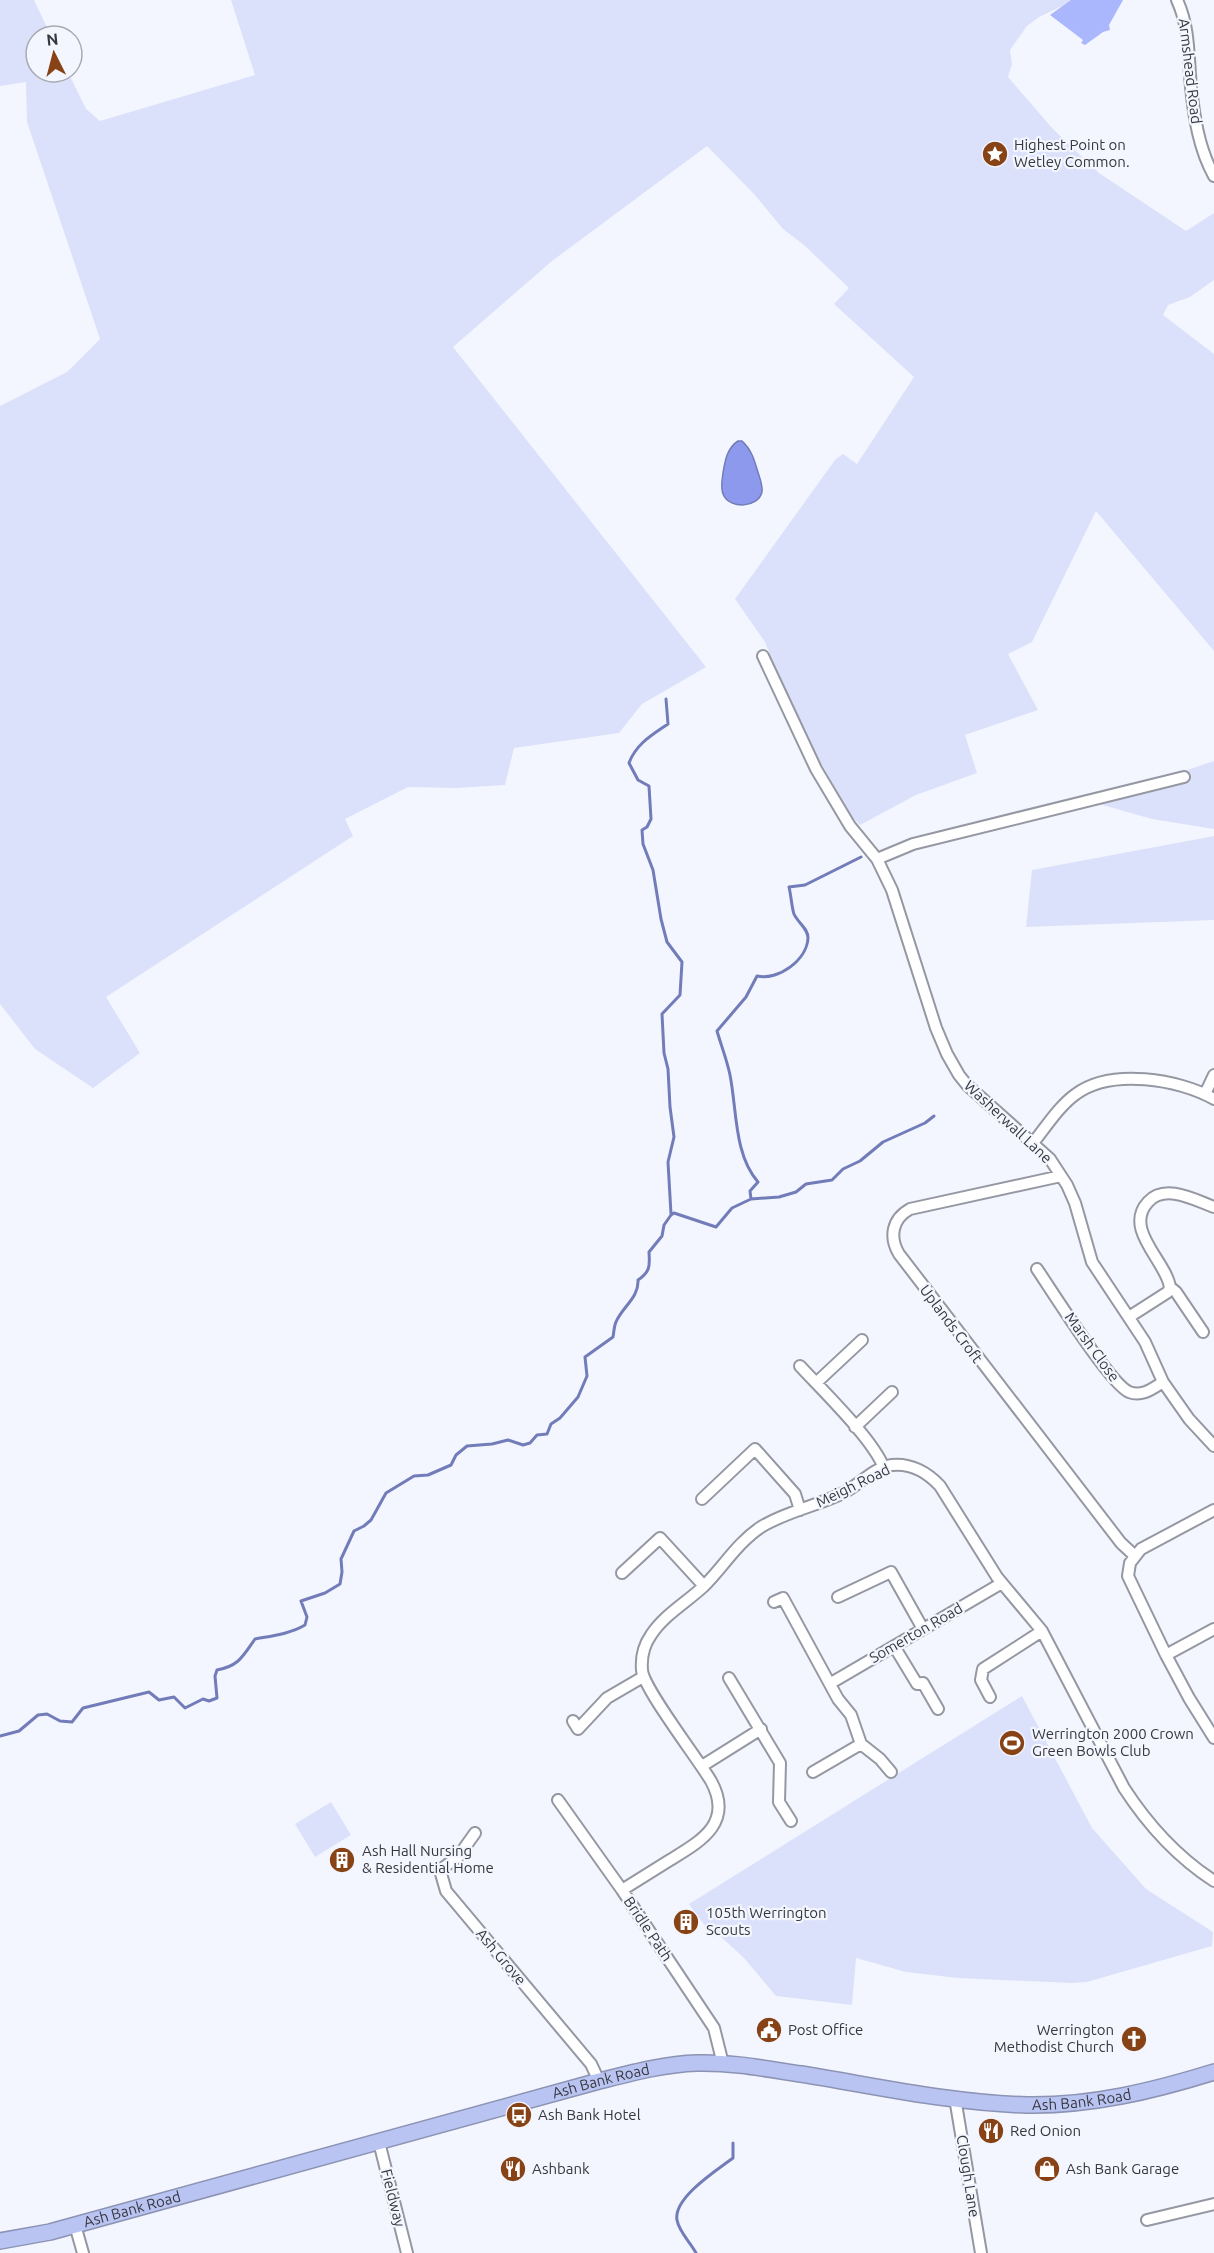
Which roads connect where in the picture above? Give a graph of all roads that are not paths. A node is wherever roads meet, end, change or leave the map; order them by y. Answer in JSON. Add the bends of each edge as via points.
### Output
{"nodes":[{"id":1,"x":1177,"y":0,"type":"edge"},
{"id":2,"x":1214,"y":176,"type":"edge"},
{"id":3,"x":763,"y":656,"type":"dead end"},
{"id":4,"x":1184,"y":777,"type":"dead end"},
{"id":5,"x":877,"y":859,"type":"junction"},
{"id":6,"x":1214,"y":1075,"type":"edge"},
{"id":7,"x":1209,"y":1096,"type":"edge"},
{"id":8,"x":1033,"y":1143,"type":"junction"},
{"id":9,"x":1061,"y":1176,"type":"junction"},
{"id":10,"x":1214,"y":1207,"type":"edge"},
{"id":11,"x":1037,"y":1269,"type":"dead end"},
{"id":12,"x":1170,"y":1287,"type":"junction"},
{"id":13,"x":1129,"y":1317,"type":"junction"},
{"id":14,"x":1203,"y":1332,"type":"dead end"},
{"id":15,"x":862,"y":1340,"type":"dead end"},
{"id":16,"x":800,"y":1366,"type":"dead end"},
{"id":17,"x":1163,"y":1382,"type":"junction"},
{"id":18,"x":816,"y":1383,"type":"junction"},
{"id":19,"x":892,"y":1392,"type":"dead end"},
{"id":20,"x":855,"y":1427,"type":"junction"},
{"id":21,"x":1214,"y":1446,"type":"edge"},
{"id":22,"x":884,"y":1468,"type":"junction"},
{"id":23,"x":702,"y":1499,"type":"dead end"},
{"id":24,"x":800,"y":1510,"type":"junction"},
{"id":25,"x":1214,"y":1510,"type":"edge"},
{"id":26,"x":1135,"y":1556,"type":"junction"},
{"id":27,"x":622,"y":1573,"type":"dead end"},
{"id":28,"x":1002,"y":1583,"type":"junction"},
{"id":29,"x":704,"y":1586,"type":"junction"},
{"id":30,"x":838,"y":1597,"type":"dead end"},
{"id":31,"x":774,"y":1602,"type":"dead end"},
{"id":32,"x":923,"y":1629,"type":"junction"},
{"id":33,"x":1214,"y":1629,"type":"edge"},
{"id":34,"x":1042,"y":1631,"type":"junction"},
{"id":35,"x":894,"y":1646,"type":"junction"},
{"id":36,"x":1166,"y":1655,"type":"junction"},
{"id":37,"x":643,"y":1677,"type":"junction"},
{"id":38,"x":729,"y":1678,"type":"dead end"},
{"id":39,"x":831,"y":1683,"type":"junction"},
{"id":40,"x":990,"y":1697,"type":"dead end"},
{"id":41,"x":938,"y":1709,"type":"dead end"},
{"id":42,"x":573,"y":1721,"type":"dead end"},
{"id":43,"x":761,"y":1729,"type":"junction"},
{"id":44,"x":1214,"y":1738,"type":"edge"},
{"id":45,"x":861,"y":1744,"type":"junction"},
{"id":46,"x":702,"y":1766,"type":"junction"},
{"id":47,"x":813,"y":1772,"type":"dead end"},
{"id":48,"x":891,"y":1772,"type":"dead end"},
{"id":49,"x":558,"y":1800,"type":"dead end"},
{"id":50,"x":791,"y":1821,"type":"dead end"},
{"id":51,"x":474,"y":1833,"type":"dead end"},
{"id":52,"x":1214,"y":1881,"type":"edge"},
{"id":53,"x":622,"y":1890,"type":"junction"},
{"id":54,"x":723,"y":2064,"type":"junction"},
{"id":55,"x":1214,"y":2072,"type":"edge"},
{"id":56,"x":599,"y":2081,"type":"junction"},
{"id":57,"x":955,"y":2098,"type":"junction"},
{"id":58,"x":379,"y":2142,"type":"junction"},
{"id":59,"x":1214,"y":2204,"type":"edge"},
{"id":60,"x":1147,"y":2220,"type":"dead end"},
{"id":61,"x":75,"y":2225,"type":"junction"},
{"id":62,"x":0,"y":2241,"type":"edge"},
{"id":63,"x":83,"y":2253,"type":"edge"},
{"id":64,"x":407,"y":2253,"type":"edge"},
{"id":65,"x":981,"y":2253,"type":"edge"}],
"edges":[{"from":1,"to":2,"type":"street","name":"Armshead Road","via":[[1187,27],[1191,88],[1201,144]]},
{"from":3,"to":5,"type":"street","name":"Washerwall Lane","via":[[816,768],[850,826]]},
{"from":4,"to":5,"type":"street","via":[[913,844]]},
{"from":5,"to":8,"type":"street","name":"Washerwall Lane","via":[[892,890],[947,1054],[967,1085]]},
{"from":6,"to":7,"type":"street"},
{"from":7,"to":8,"type":"street","via":[[1166,1082],[1100,1082],[1068,1100]]},
{"from":8,"to":9,"type":"street","name":"Washerwall Lane"},
{"from":9,"to":13,"type":"street","name":"Washerwall Lane","via":[[1075,1203],[1092,1262]]},
{"from":9,"to":26,"type":"street","name":"Uplands Croft","via":[[915,1208],[898,1220],[893,1240],[898,1254],[987,1372]]},
{"from":10,"to":12,"type":"street","via":[[1169,1193],[1151,1199],[1143,1208],[1142,1230]]},
{"from":11,"to":17,"type":"street","name":"Marsh Close","via":[[1121,1387],[1131,1393],[1142,1393]]},
{"from":12,"to":13,"type":"street"},
{"from":12,"to":14,"type":"street"},
{"from":13,"to":17,"type":"street","name":"Washerwall Lane"},
{"from":15,"to":18,"type":"street"},
{"from":16,"to":18,"type":"street"},
{"from":17,"to":21,"type":"street","name":"Washerwall Lane"},
{"from":18,"to":20,"type":"street"},
{"from":19,"to":20,"type":"street"},
{"from":20,"to":22,"type":"street"},
{"from":22,"to":24,"type":"street","name":"Meigh Road","via":[[833,1498]]},
{"from":22,"to":28,"type":"street","name":"Meigh Road","via":[[908,1466],[935,1481]]},
{"from":23,"to":24,"type":"street","via":[[755,1449],[795,1494]]},
{"from":24,"to":29,"type":"street","name":"Meigh Road","via":[[761,1527]]},
{"from":25,"to":26,"type":"street","via":[[1146,1546]]},
{"from":26,"to":36,"type":"street","via":[[1128,1570],[1130,1585]]},
{"from":27,"to":29,"type":"street","via":[[660,1538]]},
{"from":28,"to":32,"type":"street","name":"Somerton Road"},
{"from":28,"to":34,"type":"street","name":"Meigh Road"},
{"from":29,"to":37,"type":"street","name":"Meigh Road","via":[[652,1633],[642,1656]]},
{"from":30,"to":32,"type":"street","via":[[891,1572]]},
{"from":31,"to":39,"type":"street","via":[[783,1598]]},
{"from":32,"to":35,"type":"street","name":"Somerton Road"},
{"from":33,"to":36,"type":"street"},
{"from":34,"to":40,"type":"street","via":[[983,1669],[981,1680]]},
{"from":34,"to":52,"type":"street","name":"Meigh Road","via":[[1136,1806],[1178,1853]]},
{"from":35,"to":39,"type":"street","name":"Somerton Road"},
{"from":35,"to":41,"type":"street"},
{"from":36,"to":44,"type":"street"},
{"from":37,"to":42,"type":"street","via":[[608,1698],[578,1729]]},
{"from":37,"to":46,"type":"street"},
{"from":38,"to":43,"type":"street"},
{"from":39,"to":45,"type":"street","via":[[851,1715]]},
{"from":43,"to":46,"type":"street"},
{"from":43,"to":50,"type":"street","via":[[780,1764],[779,1802]]},
{"from":45,"to":47,"type":"street"},
{"from":45,"to":48,"type":"street"},
{"from":46,"to":53,"type":"street","via":[[717,1795],[718,1810],[712,1828],[700,1841]]},
{"from":49,"to":53,"type":"street","name":"Bridle Path"},
{"from":51,"to":56,"type":"street","name":"Ash Grove","via":[[458,1857],[440,1870],[446,1891],[591,2064]]},
{"from":53,"to":54,"type":"street","name":"Bridle Path","via":[[714,2028]]},
{"from":54,"to":56,"type":"highway","name":"Ash Bank Road","via":[[676,2064]]},
{"from":54,"to":57,"type":"highway","name":"Ash Bank Road"},
{"from":55,"to":57,"type":"highway","name":"Ash Bank Road","via":[[1131,2095],[1073,2103],[1027,2105]]},
{"from":56,"to":58,"type":"highway","name":"Ash Bank Road"},
{"from":57,"to":65,"type":"street","name":"Clough Lane"},
{"from":58,"to":61,"type":"highway","name":"Ash Bank Road"},
{"from":58,"to":64,"type":"street","name":"Fieldway"},
{"from":59,"to":60,"type":"street"},
{"from":61,"to":62,"type":"highway","name":"Ash Bank Road"},
{"from":61,"to":63,"type":"street"}]}
